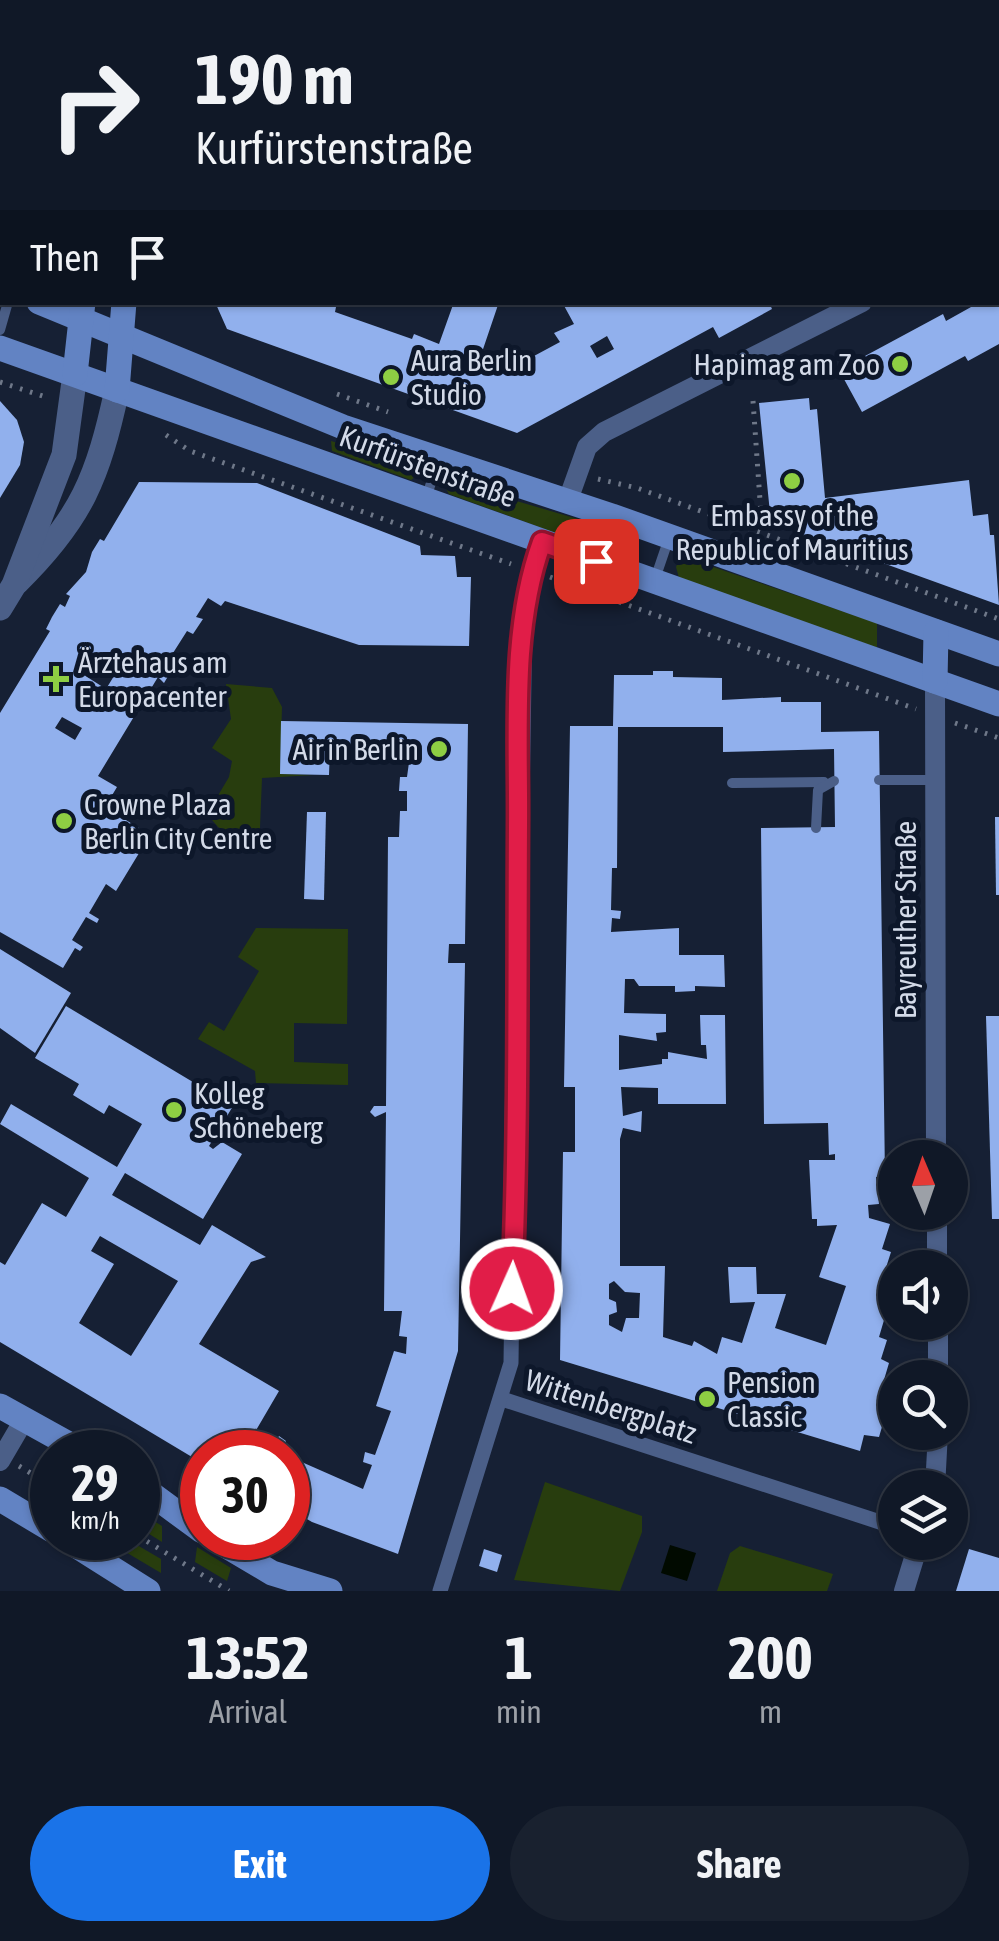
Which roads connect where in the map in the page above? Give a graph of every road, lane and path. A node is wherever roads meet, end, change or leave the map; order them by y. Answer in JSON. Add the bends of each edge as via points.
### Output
{"nodes":[{"id":1,"x":7,"y":305,"type":"edge"},
{"id":2,"x":52,"y":305,"type":"edge"},
{"id":3,"x":124,"y":305,"type":"edge"},
{"id":4,"x":856,"y":305,"type":"edge"},
{"id":5,"x":82,"y":312,"type":"edge"},
{"id":6,"x":0,"y":330,"type":"edge"},
{"id":7,"x":122,"y":338,"type":"junction"},
{"id":8,"x":0,"y":348,"type":"edge"},
{"id":9,"x":75,"y":374,"type":"junction"},
{"id":10,"x":0,"y":382,"type":"edge"},
{"id":11,"x":16,"y":387,"type":"dead end"},
{"id":12,"x":117,"y":390,"type":"junction"},
{"id":13,"x":332,"y":393,"type":"dead end"},
{"id":14,"x":753,"y":401,"type":"dead end"},
{"id":15,"x":406,"y":419,"type":"dead end"},
{"id":16,"x":166,"y":435,"type":"dead end"},
{"id":17,"x":439,"y":461,"type":"junction"},
{"id":18,"x":593,"y":478,"type":"dead end"},
{"id":19,"x":426,"y":500,"type":"junction"},
{"id":20,"x":567,"y":503,"type":"junction"},
{"id":21,"x":762,"y":529,"type":"dead end"},
{"id":22,"x":669,"y":537,"type":"junction"},
{"id":23,"x":542,"y":542,"type":"junction"},
{"id":24,"x":500,"y":559,"type":"dead end"},
{"id":25,"x":556,"y":580,"type":"dead end"},
{"id":26,"x":654,"y":582,"type":"junction"},
{"id":27,"x":14,"y":585,"type":"junction"},
{"id":28,"x":0,"y":608,"type":"edge"},
{"id":29,"x":999,"y":619,"type":"edge"},
{"id":30,"x":936,"y":632,"type":"junction"},
{"id":31,"x":999,"y":654,"type":"edge"},
{"id":32,"x":935,"y":681,"type":"junction"},
{"id":33,"x":999,"y":704,"type":"edge"},
{"id":34,"x":912,"y":708,"type":"dead end"},
{"id":35,"x":966,"y":727,"type":"dead end"},
{"id":36,"x":999,"y":738,"type":"edge"},
{"id":37,"x":880,"y":780,"type":"dead end"},
{"id":38,"x":934,"y":780,"type":"junction"},
{"id":39,"x":732,"y":783,"type":"dead end"},
{"id":40,"x":816,"y":828,"type":"dead end"},
{"id":41,"x":936,"y":1140,"type":"edge"},
{"id":42,"x":512,"y":1289,"type":"joint"},
{"id":43,"x":502,"y":1400,"type":"junction"},
{"id":44,"x":0,"y":1406,"type":"edge"},
{"id":45,"x":24,"y":1420,"type":"junction"},
{"id":46,"x":42,"y":1430,"type":"edge"},
{"id":47,"x":6,"y":1461,"type":"edge"},
{"id":48,"x":30,"y":1474,"type":"edge"},
{"id":49,"x":0,"y":1498,"type":"edge"},
{"id":50,"x":30,"y":1516,"type":"edge"},
{"id":51,"x":878,"y":1522,"type":"edge"},
{"id":52,"x":160,"y":1549,"type":"edge"},
{"id":53,"x":99,"y":1560,"type":"edge"},
{"id":54,"x":250,"y":1560,"type":"edge"},
{"id":55,"x":913,"y":1560,"type":"edge"},
{"id":56,"x":148,"y":1591,"type":"edge"},
{"id":57,"x":229,"y":1591,"type":"edge"},
{"id":58,"x":330,"y":1591,"type":"edge"},
{"id":59,"x":440,"y":1591,"type":"edge"},
{"id":60,"x":904,"y":1591,"type":"edge"}],
"edges":[{"from":1,"to":6,"type":"lane"},
{"from":2,"to":5,"type":"main road","name":"Kurfürstenstraße"},
{"from":3,"to":7,"type":"main road"},
{"from":4,"to":20,"type":"street","via":[[604,432],[588,447]]},
{"from":5,"to":7,"type":"main road","name":"Kurfürstenstraße"},
{"from":5,"to":9,"type":"main road"},
{"from":7,"to":12,"type":"main road"},
{"from":7,"to":17,"type":"main road","name":"Kurfürstenstraße"},
{"from":8,"to":9,"type":"main road","name":"Kurfürstenstraße"},
{"from":9,"to":12,"type":"main road","name":"Kurfürstenstraße"},
{"from":9,"to":27,"type":"street","via":[[64,455]]},
{"from":10,"to":11,"type":"path"},
{"from":12,"to":19,"type":"main road","name":"Kurfürstenstraße"},
{"from":12,"to":27,"type":"street","via":[[91,482],[60,540]]},
{"from":13,"to":15,"type":"path"},
{"from":14,"to":21,"type":"path"},
{"from":16,"to":24,"type":"path","via":[[190,451]]},
{"from":17,"to":19,"type":"lane"},
{"from":17,"to":20,"type":"main road","name":"Kurfürstenstraße"},
{"from":18,"to":29,"type":"path"},
{"from":19,"to":23,"type":"main road","name":"Kurfürstenstraße"},
{"from":20,"to":22,"type":"main road","name":"Kurfürstenstraße"},
{"from":22,"to":26,"type":"lane"},
{"from":22,"to":30,"type":"main road","name":"Kurfürstenstraße"},
{"from":23,"to":26,"type":"main road","name":"Kurfürstenstraße"},
{"from":23,"to":42,"type":"street","via":[[529,579],[522,645]]},
{"from":25,"to":34,"type":"path"},
{"from":26,"to":32,"type":"main road","name":"Kurfürstenstraße"},
{"from":27,"to":28,"type":"street"},
{"from":30,"to":31,"type":"main road","name":"Kurfürstenstraße"},
{"from":30,"to":32,"type":"main road"},
{"from":32,"to":33,"type":"main road","name":"Kurfürstenstraße"},
{"from":32,"to":38,"type":"street","name":"Bayreuther Straße"},
{"from":35,"to":36,"type":"path"},
{"from":37,"to":38,"type":"lane"},
{"from":38,"to":41,"type":"street","name":"Bayreuther Straße"},
{"from":39,"to":40,"type":"lane","via":[[829,782],[816,798]]},
{"from":42,"to":43,"type":"street","via":[[511,1363]]},
{"from":43,"to":51,"type":"street","name":"Wittenbergplatz"},
{"from":43,"to":59,"type":"street","name":"Wittenbergplatz"},
{"from":44,"to":45,"type":"main road"},
{"from":45,"to":46,"type":"main road"},
{"from":45,"to":47,"type":"street"},
{"from":47,"to":48,"type":"path"},
{"from":49,"to":50,"type":"main road"},
{"from":52,"to":57,"type":"path"},
{"from":53,"to":56,"type":"main road"},
{"from":54,"to":58,"type":"main road"},
{"from":55,"to":60,"type":"street"}]}
